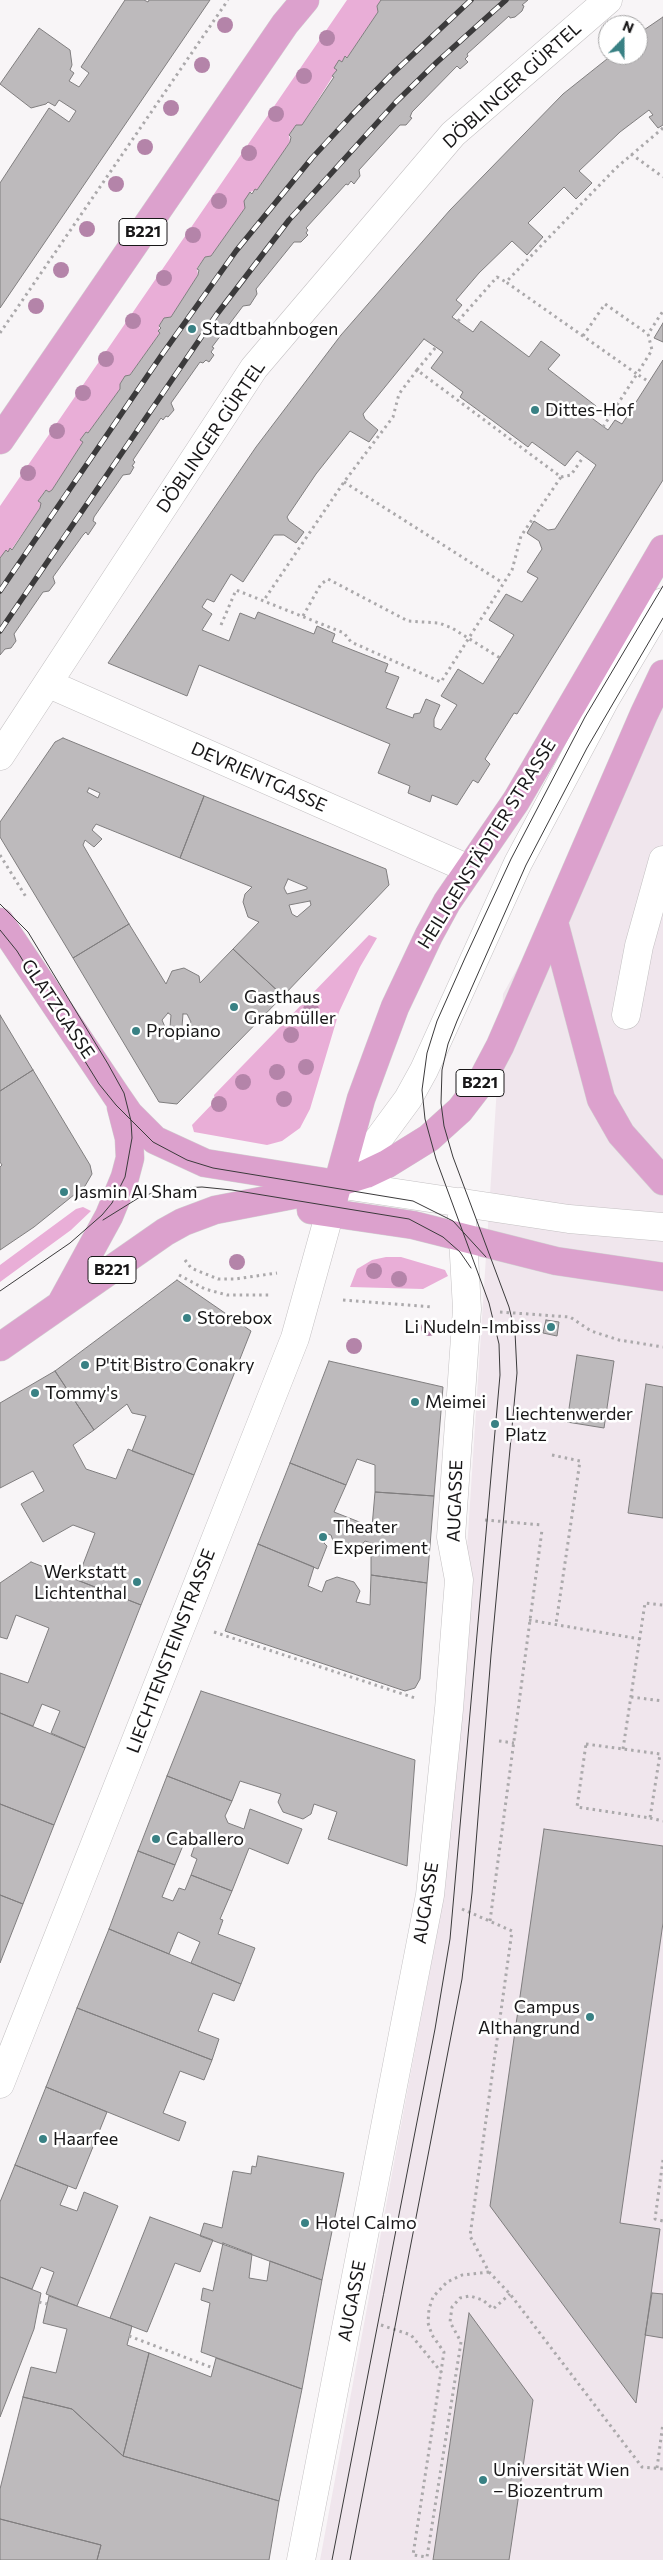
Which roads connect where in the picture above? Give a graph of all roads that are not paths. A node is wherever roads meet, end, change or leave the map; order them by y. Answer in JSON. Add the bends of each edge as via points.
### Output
{"nodes":[{"id":1,"x":305,"y":0,"type":"edge"},
{"id":2,"x":608,"y":0,"type":"edge"},
{"id":3,"x":291,"y":12,"type":"edge"},
{"id":4,"x":0,"y":440,"type":"edge"},
{"id":5,"x":663,"y":548,"type":"edge"},
{"id":6,"x":663,"y":602,"type":"edge"},
{"id":7,"x":663,"y":674,"type":"edge"},
{"id":8,"x":49,"y":684,"type":"junction"},
{"id":9,"x":0,"y":756,"type":"edge"},
{"id":10,"x":663,"y":860,"type":"edge"},
{"id":11,"x":469,"y":869,"type":"junction"},
{"id":12,"x":0,"y":922,"type":"edge"},
{"id":13,"x":554,"y":922,"type":"junction"},
{"id":14,"x":626,"y":1015,"type":"dead end"},
{"id":15,"x":116,"y":1095,"type":"junction"},
{"id":16,"x":663,"y":1181,"type":"edge"},
{"id":17,"x":338,"y":1184,"type":"junction"},
{"id":18,"x":258,"y":1202,"type":"junction"},
{"id":19,"x":461,"y":1202,"type":"junction"},
{"id":20,"x":330,"y":1212,"type":"junction"},
{"id":21,"x":663,"y":1227,"type":"edge"},
{"id":22,"x":464,"y":1238,"type":"junction"},
{"id":23,"x":663,"y":1277,"type":"edge"},
{"id":24,"x":59,"y":1308,"type":"junction"},
{"id":25,"x":0,"y":1347,"type":"edge"},
{"id":26,"x":0,"y":2084,"type":"edge"},
{"id":27,"x":301,"y":2560,"type":"edge"}],
"edges":[{"from":1,"to":3,"type":"main road","number":"B221"},
{"from":2,"to":8,"type":"street","name":"DÖBLINGER GÜRTEL","via":[[453,134],[254,368]]},
{"from":3,"to":4,"type":"main road","number":"B221"},
{"from":5,"to":11,"type":"main road","name":"HEILIGENSTÄDTER STRASSE","via":[[516,801]]},
{"from":6,"to":17,"type":"street","via":[[606,698],[518,862],[424,1070],[377,1141]]},
{"from":7,"to":13,"type":"main road","number":"B221"},
{"from":8,"to":9,"type":"street","name":"DÖBLINGER GÜRTEL"},
{"from":8,"to":11,"type":"street","name":"DEVRIENTGASSE"},
{"from":10,"to":14,"type":"street","via":[[639,946]]},
{"from":11,"to":17,"type":"main road","name":"HEILIGENSTÄDTER STRASSE","via":[[429,935],[394,1007],[362,1099]]},
{"from":12,"to":15,"type":"main road","name":"GLATZGASSE"},
{"from":13,"to":16,"type":"main road","via":[[601,1099],[621,1134]]},
{"from":13,"to":17,"type":"main road","number":"B221","via":[[500,1046],[480,1084],[460,1110],[429,1138],[394,1160]]},
{"from":15,"to":17,"type":"main road","via":[[129,1114],[155,1140],[188,1157],[221,1166]]},
{"from":15,"to":24,"type":"main road","via":[[130,1138],[130,1158],[125,1177],[109,1216]]},
{"from":17,"to":18,"type":"main road","number":"B221"},
{"from":17,"to":19,"type":"street"},
{"from":17,"to":20,"type":"main road"},
{"from":18,"to":20,"type":"main road"},
{"from":18,"to":24,"type":"main road","number":"B221","via":[[215,1210],[183,1222]]},
{"from":19,"to":21,"type":"street","via":[[587,1221]]},
{"from":19,"to":22,"type":"street","name":"AUGASSE"},
{"from":20,"to":22,"type":"main road","via":[[413,1225]]},
{"from":20,"to":26,"type":"street","name":"LIECHTENSTEINSTRASSE","via":[[295,1338]]},
{"from":22,"to":23,"type":"main road","via":[[535,1257]]},
{"from":22,"to":27,"type":"street","name":"AUGASSE","via":[[467,1309],[451,1537],[459,1580],[430,1894]]},
{"from":24,"to":25,"type":"main road","number":"B221"}]}
